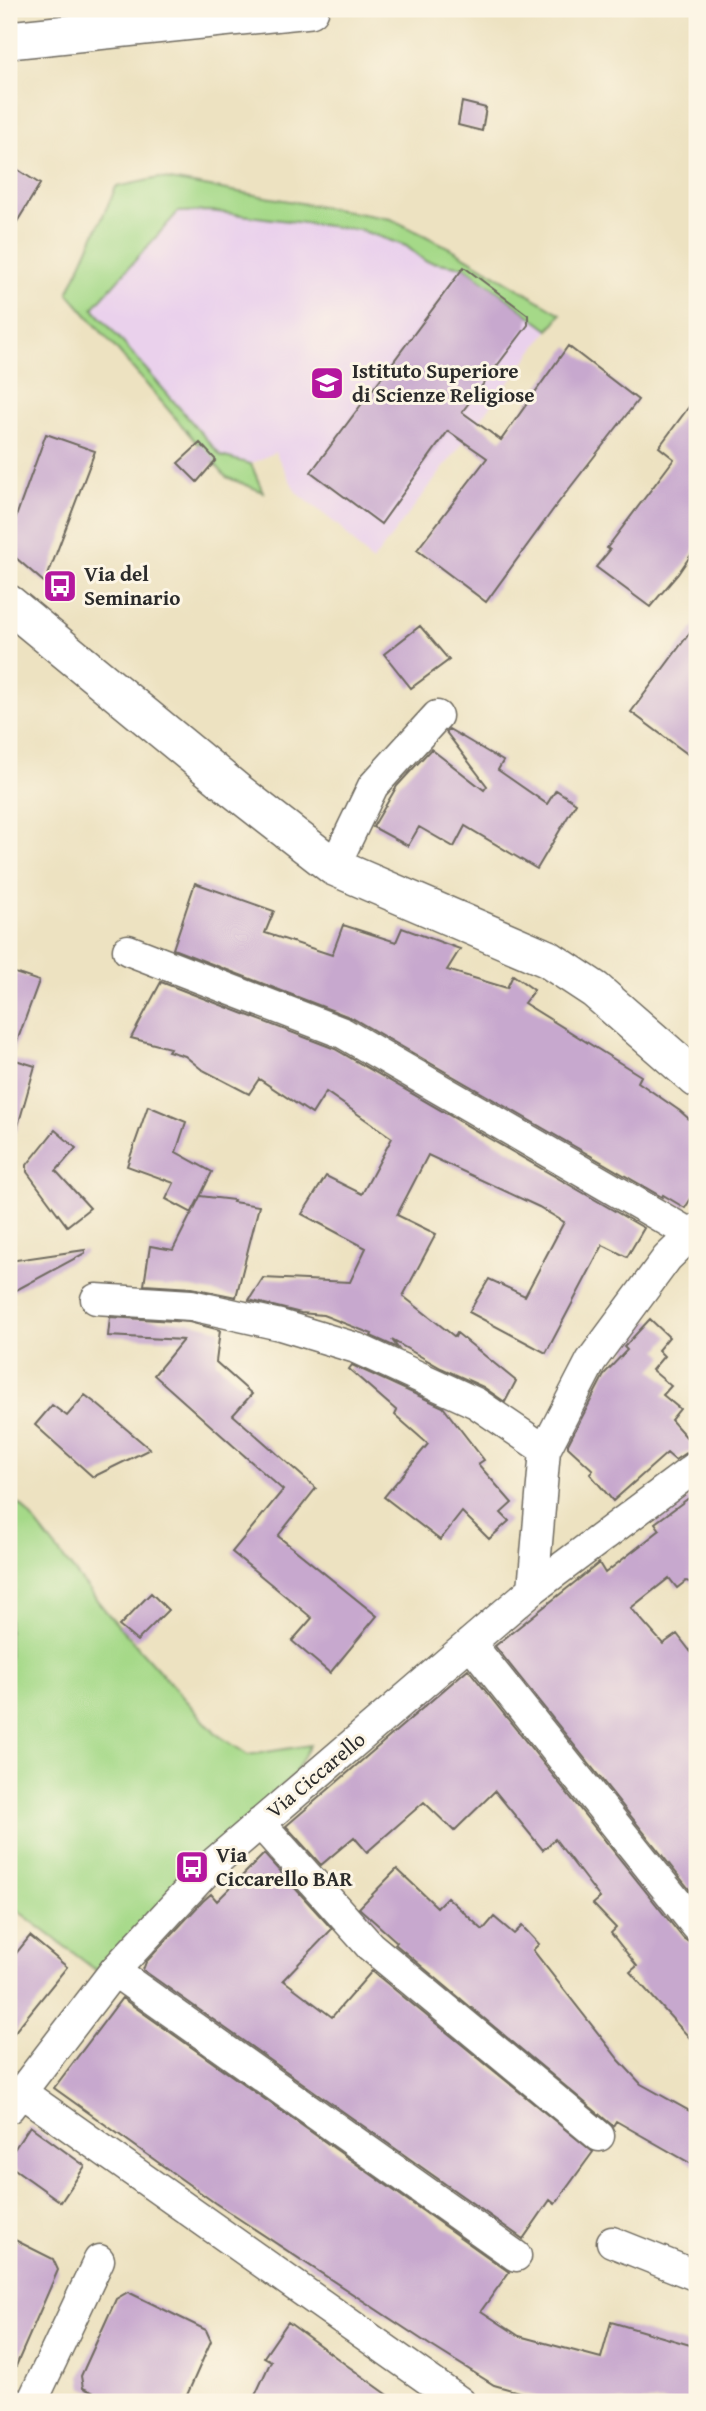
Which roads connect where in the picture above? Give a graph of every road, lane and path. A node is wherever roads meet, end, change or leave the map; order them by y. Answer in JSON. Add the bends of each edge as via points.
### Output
{"nodes":[{"id":1,"x":310,"y":9,"type":"edge"},
{"id":2,"x":9,"y":40,"type":"edge"},
{"id":3,"x":9,"y":604,"type":"edge"},
{"id":4,"x":437,"y":716,"type":"dead end"},
{"id":5,"x":334,"y":867,"type":"junction"},
{"id":6,"x":128,"y":950,"type":"dead end"},
{"id":7,"x":697,"y":1079,"type":"edge"},
{"id":8,"x":694,"y":1232,"type":"edge"},
{"id":9,"x":96,"y":1299,"type":"dead end"},
{"id":10,"x":545,"y":1450,"type":"junction"},
{"id":11,"x":697,"y":1466,"type":"edge"},
{"id":12,"x":533,"y":1589,"type":"junction"},
{"id":13,"x":470,"y":1643,"type":"junction"},
{"id":14,"x":260,"y":1823,"type":"junction"},
{"id":15,"x":697,"y":1927,"type":"edge"},
{"id":16,"x":114,"y":1971,"type":"junction"},
{"id":17,"x":15,"y":2100,"type":"edge"},
{"id":18,"x":599,"y":2136,"type":"dead end"},
{"id":19,"x":612,"y":2242,"type":"dead end"},
{"id":20,"x":516,"y":2256,"type":"dead end"},
{"id":21,"x":99,"y":2260,"type":"dead end"},
{"id":22,"x":697,"y":2276,"type":"edge"},
{"id":23,"x":32,"y":2402,"type":"edge"},
{"id":24,"x":460,"y":2402,"type":"edge"}],
"edges":[{"from":1,"to":2,"type":"main road"},
{"from":3,"to":5,"type":"main road"},
{"from":4,"to":5,"type":"street","via":[[373,786]]},
{"from":5,"to":7,"type":"main road","via":[[548,959],[595,990]]},
{"from":6,"to":8,"type":"street","via":[[343,1033]]},
{"from":8,"to":10,"type":"street","via":[[667,1258],[591,1361]]},
{"from":9,"to":10,"type":"street","via":[[191,1305],[356,1348],[475,1404]]},
{"from":10,"to":12,"type":"street"},
{"from":11,"to":12,"type":"street","name":"Via Ciccarello"},
{"from":12,"to":13,"type":"street","name":"Via Ciccarello"},
{"from":13,"to":14,"type":"street","name":"Via Ciccarello"},
{"from":13,"to":15,"type":"street"},
{"from":14,"to":16,"type":"street","name":"Via Ciccarello","via":[[215,1861]]},
{"from":14,"to":18,"type":"street","via":[[369,1946]]},
{"from":16,"to":17,"type":"street","name":"Via Ciccarello"},
{"from":16,"to":20,"type":"street"},
{"from":17,"to":24,"type":"street"},
{"from":19,"to":22,"type":"street"},
{"from":21,"to":23,"type":"street"}]}
